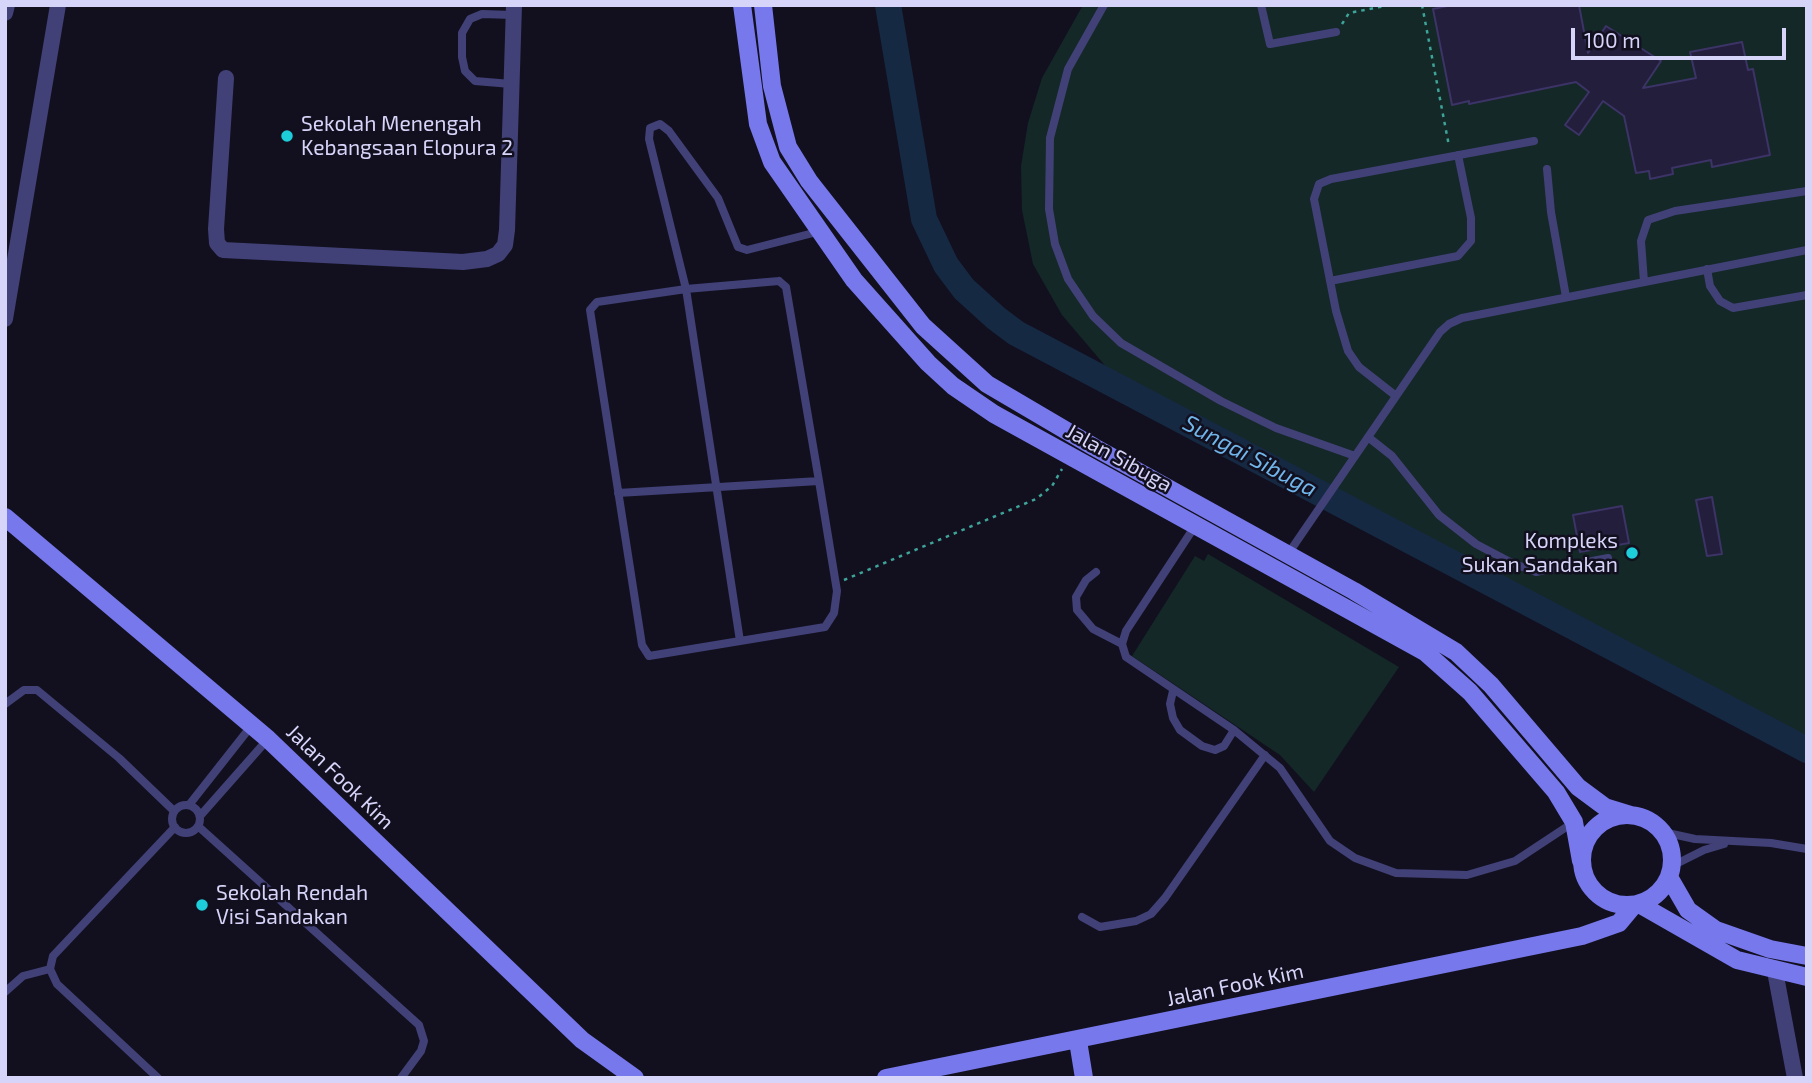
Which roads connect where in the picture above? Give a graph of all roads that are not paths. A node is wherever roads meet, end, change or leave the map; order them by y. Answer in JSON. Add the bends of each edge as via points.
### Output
{"nodes":[{"id":1,"x":7,"y":5,"type":"edge"},
{"id":2,"x":58,"y":5,"type":"edge"},
{"id":3,"x":742,"y":5,"type":"edge"},
{"id":4,"x":763,"y":5,"type":"edge"},
{"id":5,"x":1104,"y":5,"type":"edge"},
{"id":6,"x":1261,"y":5,"type":"edge"},
{"id":7,"x":513,"y":10,"type":"edge"},
{"id":8,"x":5,"y":13,"type":"edge"},
{"id":9,"x":1335,"y":32,"type":"dead end"},
{"id":10,"x":226,"y":78,"type":"dead end"},
{"id":11,"x":510,"y":84,"type":"junction"},
{"id":12,"x":1534,"y":141,"type":"dead end"},
{"id":13,"x":1455,"y":155,"type":"junction"},
{"id":14,"x":1547,"y":169,"type":"dead end"},
{"id":15,"x":1807,"y":191,"type":"edge"},
{"id":16,"x":821,"y":231,"type":"junction"},
{"id":17,"x":1807,"y":250,"type":"edge"},
{"id":18,"x":1707,"y":270,"type":"junction"},
{"id":19,"x":1330,"y":281,"type":"junction"},
{"id":20,"x":1643,"y":282,"type":"junction"},
{"id":21,"x":686,"y":289,"type":"junction"},
{"id":22,"x":1807,"y":295,"type":"edge"},
{"id":23,"x":1566,"y":297,"type":"junction"},
{"id":24,"x":5,"y":319,"type":"edge"},
{"id":25,"x":1396,"y":396,"type":"junction"},
{"id":26,"x":1368,"y":437,"type":"junction"},
{"id":27,"x":1355,"y":456,"type":"junction"},
{"id":28,"x":819,"y":481,"type":"junction"},
{"id":29,"x":715,"y":486,"type":"junction"},
{"id":30,"x":618,"y":493,"type":"junction"},
{"id":31,"x":5,"y":517,"type":"edge"},
{"id":32,"x":1195,"y":526,"type":"junction"},
{"id":33,"x":1288,"y":555,"type":"junction"},
{"id":34,"x":1608,"y":558,"type":"dead end"},
{"id":35,"x":1096,"y":572,"type":"dead end"},
{"id":36,"x":740,"y":641,"type":"junction"},
{"id":37,"x":1122,"y":644,"type":"junction"},
{"id":38,"x":1173,"y":691,"type":"junction"},
{"id":39,"x":5,"y":704,"type":"edge"},
{"id":40,"x":252,"y":725,"type":"junction"},
{"id":41,"x":1234,"y":730,"type":"junction"},
{"id":42,"x":268,"y":739,"type":"junction"},
{"id":43,"x":1265,"y":755,"type":"junction"},
{"id":44,"x":189,"y":804,"type":"junction"},
{"id":45,"x":174,"y":811,"type":"junction"},
{"id":46,"x":1631,"y":815,"type":"junction"},
{"id":47,"x":200,"y":816,"type":"junction"},
{"id":48,"x":1574,"y":822,"type":"junction"},
{"id":49,"x":175,"y":827,"type":"junction"},
{"id":50,"x":198,"y":827,"type":"junction"},
{"id":51,"x":1663,"y":832,"type":"junction"},
{"id":52,"x":1730,"y":842,"type":"junction"},
{"id":53,"x":1807,"y":849,"type":"edge"},
{"id":54,"x":1581,"y":861,"type":"junction"},
{"id":55,"x":1670,"y":872,"type":"junction"},
{"id":56,"x":1604,"y":900,"type":"junction"},
{"id":57,"x":1637,"y":905,"type":"junction"},
{"id":58,"x":1082,"y":917,"type":"dead end"},
{"id":59,"x":1592,"y":934,"type":"junction"},
{"id":60,"x":1807,"y":956,"type":"edge"},
{"id":61,"x":50,"y":969,"type":"junction"},
{"id":62,"x":1775,"y":971,"type":"junction"},
{"id":63,"x":1807,"y":977,"type":"edge"},
{"id":64,"x":5,"y":992,"type":"edge"},
{"id":65,"x":1078,"y":1041,"type":"junction"},
{"id":66,"x":158,"y":1078,"type":"edge"},
{"id":67,"x":401,"y":1078,"type":"edge"},
{"id":68,"x":635,"y":1078,"type":"edge"},
{"id":69,"x":886,"y":1078,"type":"edge"},
{"id":70,"x":1084,"y":1078,"type":"edge"},
{"id":71,"x":1795,"y":1078,"type":"edge"}],
"edges":[{"from":1,"to":8,"type":"street"},
{"from":2,"to":24,"type":"street"},
{"from":3,"to":16,"type":"main road","name":"Jalan Sibuga","via":[[761,138],[772,162]]},
{"from":4,"to":33,"type":"main road","name":"Jalan Sibuga","via":[[772,86],[788,147],[809,181],[923,326],[987,384]]},
{"from":5,"to":27,"type":"lane","via":[[1068,69],[1050,138],[1049,209],[1068,279],[1093,316],[1121,344],[1232,407]]},
{"from":6,"to":9,"type":"lane","via":[[1270,44]]},
{"from":7,"to":11,"type":"street"},
{"from":7,"to":11,"type":"lane","via":[[481,14],[470,19],[462,33],[465,71],[475,81]]},
{"from":10,"to":11,"type":"street","via":[[216,229],[223,250],[463,262],[487,259],[505,245]]},
{"from":12,"to":13,"type":"lane"},
{"from":13,"to":19,"type":"lane","via":[[1471,229],[1471,241],[1458,256]]},
{"from":13,"to":19,"type":"lane","via":[[1319,184],[1314,199]]},
{"from":14,"to":23,"type":"lane"},
{"from":15,"to":20,"type":"lane","via":[[1675,211],[1648,220],[1641,241]]},
{"from":16,"to":21,"type":"lane","via":[[747,250],[738,247],[718,198],[669,131],[654,125],[649,139]]},
{"from":16,"to":32,"type":"main road","name":"Jalan Sibuga","via":[[888,322],[936,371],[994,414]]},
{"from":17,"to":18,"type":"lane"},
{"from":18,"to":20,"type":"lane"},
{"from":18,"to":22,"type":"lane","via":[[1720,301],[1733,309]]},
{"from":19,"to":25,"type":"lane","via":[[1348,351],[1359,367]]},
{"from":20,"to":23,"type":"lane"},
{"from":21,"to":28,"type":"lane","via":[[783,283]]},
{"from":21,"to":29,"type":"lane"},
{"from":21,"to":30,"type":"lane","via":[[597,302],[590,310]]},
{"from":23,"to":25,"type":"lane","via":[[1449,324]]},
{"from":25,"to":26,"type":"lane"},
{"from":26,"to":27,"type":"lane"},
{"from":26,"to":34,"type":"lane","via":[[1392,456],[1439,515],[1476,544],[1512,563],[1536,572]]},
{"from":27,"to":33,"type":"lane"},
{"from":28,"to":29,"type":"lane"},
{"from":28,"to":36,"type":"lane","via":[[836,584],[837,602],[830,622],[825,627]]},
{"from":29,"to":30,"type":"lane"},
{"from":29,"to":36,"type":"lane"},
{"from":30,"to":36,"type":"lane","via":[[645,653]]},
{"from":31,"to":40,"type":"main road","name":"Jalan Fook Kim"},
{"from":32,"to":37,"type":"lane"},
{"from":32,"to":48,"type":"main road","name":"Jalan Sibuga","via":[[1424,652],[1470,692],[1556,792]]},
{"from":33,"to":46,"type":"main road","name":"Jalan Sibuga","via":[[1456,652],[1491,685],[1578,787],[1605,807]]},
{"from":35,"to":37,"type":"lane","via":[[1076,597],[1076,610],[1093,629]]},
{"from":37,"to":38,"type":"lane","via":[[1126,657]]},
{"from":38,"to":41,"type":"lane"},
{"from":38,"to":41,"type":"lane","via":[[1173,718],[1180,730],[1202,746],[1214,750],[1224,746]]},
{"from":39,"to":45,"type":"lane","via":[[24,690],[37,690]]},
{"from":40,"to":42,"type":"main road","name":"Jalan Fook Kim"},
{"from":40,"to":44,"type":"lane"},
{"from":41,"to":43,"type":"lane"},
{"from":42,"to":47,"type":"lane"},
{"from":42,"to":68,"type":"main road","name":"Jalan Fook Kim","via":[[582,1040]]},
{"from":43,"to":48,"type":"lane","via":[[1280,768],[1331,841],[1356,858],[1396,873],[1467,875],[1515,861]]},
{"from":43,"to":58,"type":"lane","via":[[1151,914],[1100,927]]},
{"from":44,"to":45,"type":"lane"},
{"from":44,"to":47,"type":"lane"},
{"from":45,"to":49,"type":"lane"},
{"from":46,"to":51,"type":"main road"},
{"from":46,"to":54,"type":"main road","via":[[1616,816],[1596,827]]},
{"from":47,"to":50,"type":"lane"},
{"from":48,"to":54,"type":"main road","name":"Jalan Sibuga"},
{"from":49,"to":50,"type":"lane","via":[[190,833]]},
{"from":49,"to":61,"type":"lane","via":[[53,956]]},
{"from":50,"to":67,"type":"lane","via":[[419,1025],[424,1041],[421,1051]]},
{"from":51,"to":52,"type":"lane"},
{"from":51,"to":55,"type":"main road","via":[[1669,843]]},
{"from":52,"to":53,"type":"lane"},
{"from":52,"to":55,"type":"lane","via":[[1704,850]]},
{"from":54,"to":56,"type":"main road","via":[[1592,890]]},
{"from":55,"to":57,"type":"main road","via":[[1652,899]]},
{"from":55,"to":60,"type":"main road","via":[[1688,910],[1716,930]]},
{"from":56,"to":57,"type":"main road"},
{"from":56,"to":59,"type":"main road"},
{"from":57,"to":59,"type":"main road","name":"Jalan Fook Kim","via":[[1619,923]]},
{"from":57,"to":62,"type":"main road","via":[[1719,952]]},
{"from":59,"to":65,"type":"main road","name":"Jalan Fook Kim"},
{"from":61,"to":64,"type":"lane","via":[[23,976]]},
{"from":61,"to":66,"type":"lane","via":[[57,984]]},
{"from":62,"to":63,"type":"main road"},
{"from":62,"to":71,"type":"street"},
{"from":65,"to":69,"type":"main road","name":"Jalan Fook Kim"},
{"from":65,"to":70,"type":"main road"}]}
